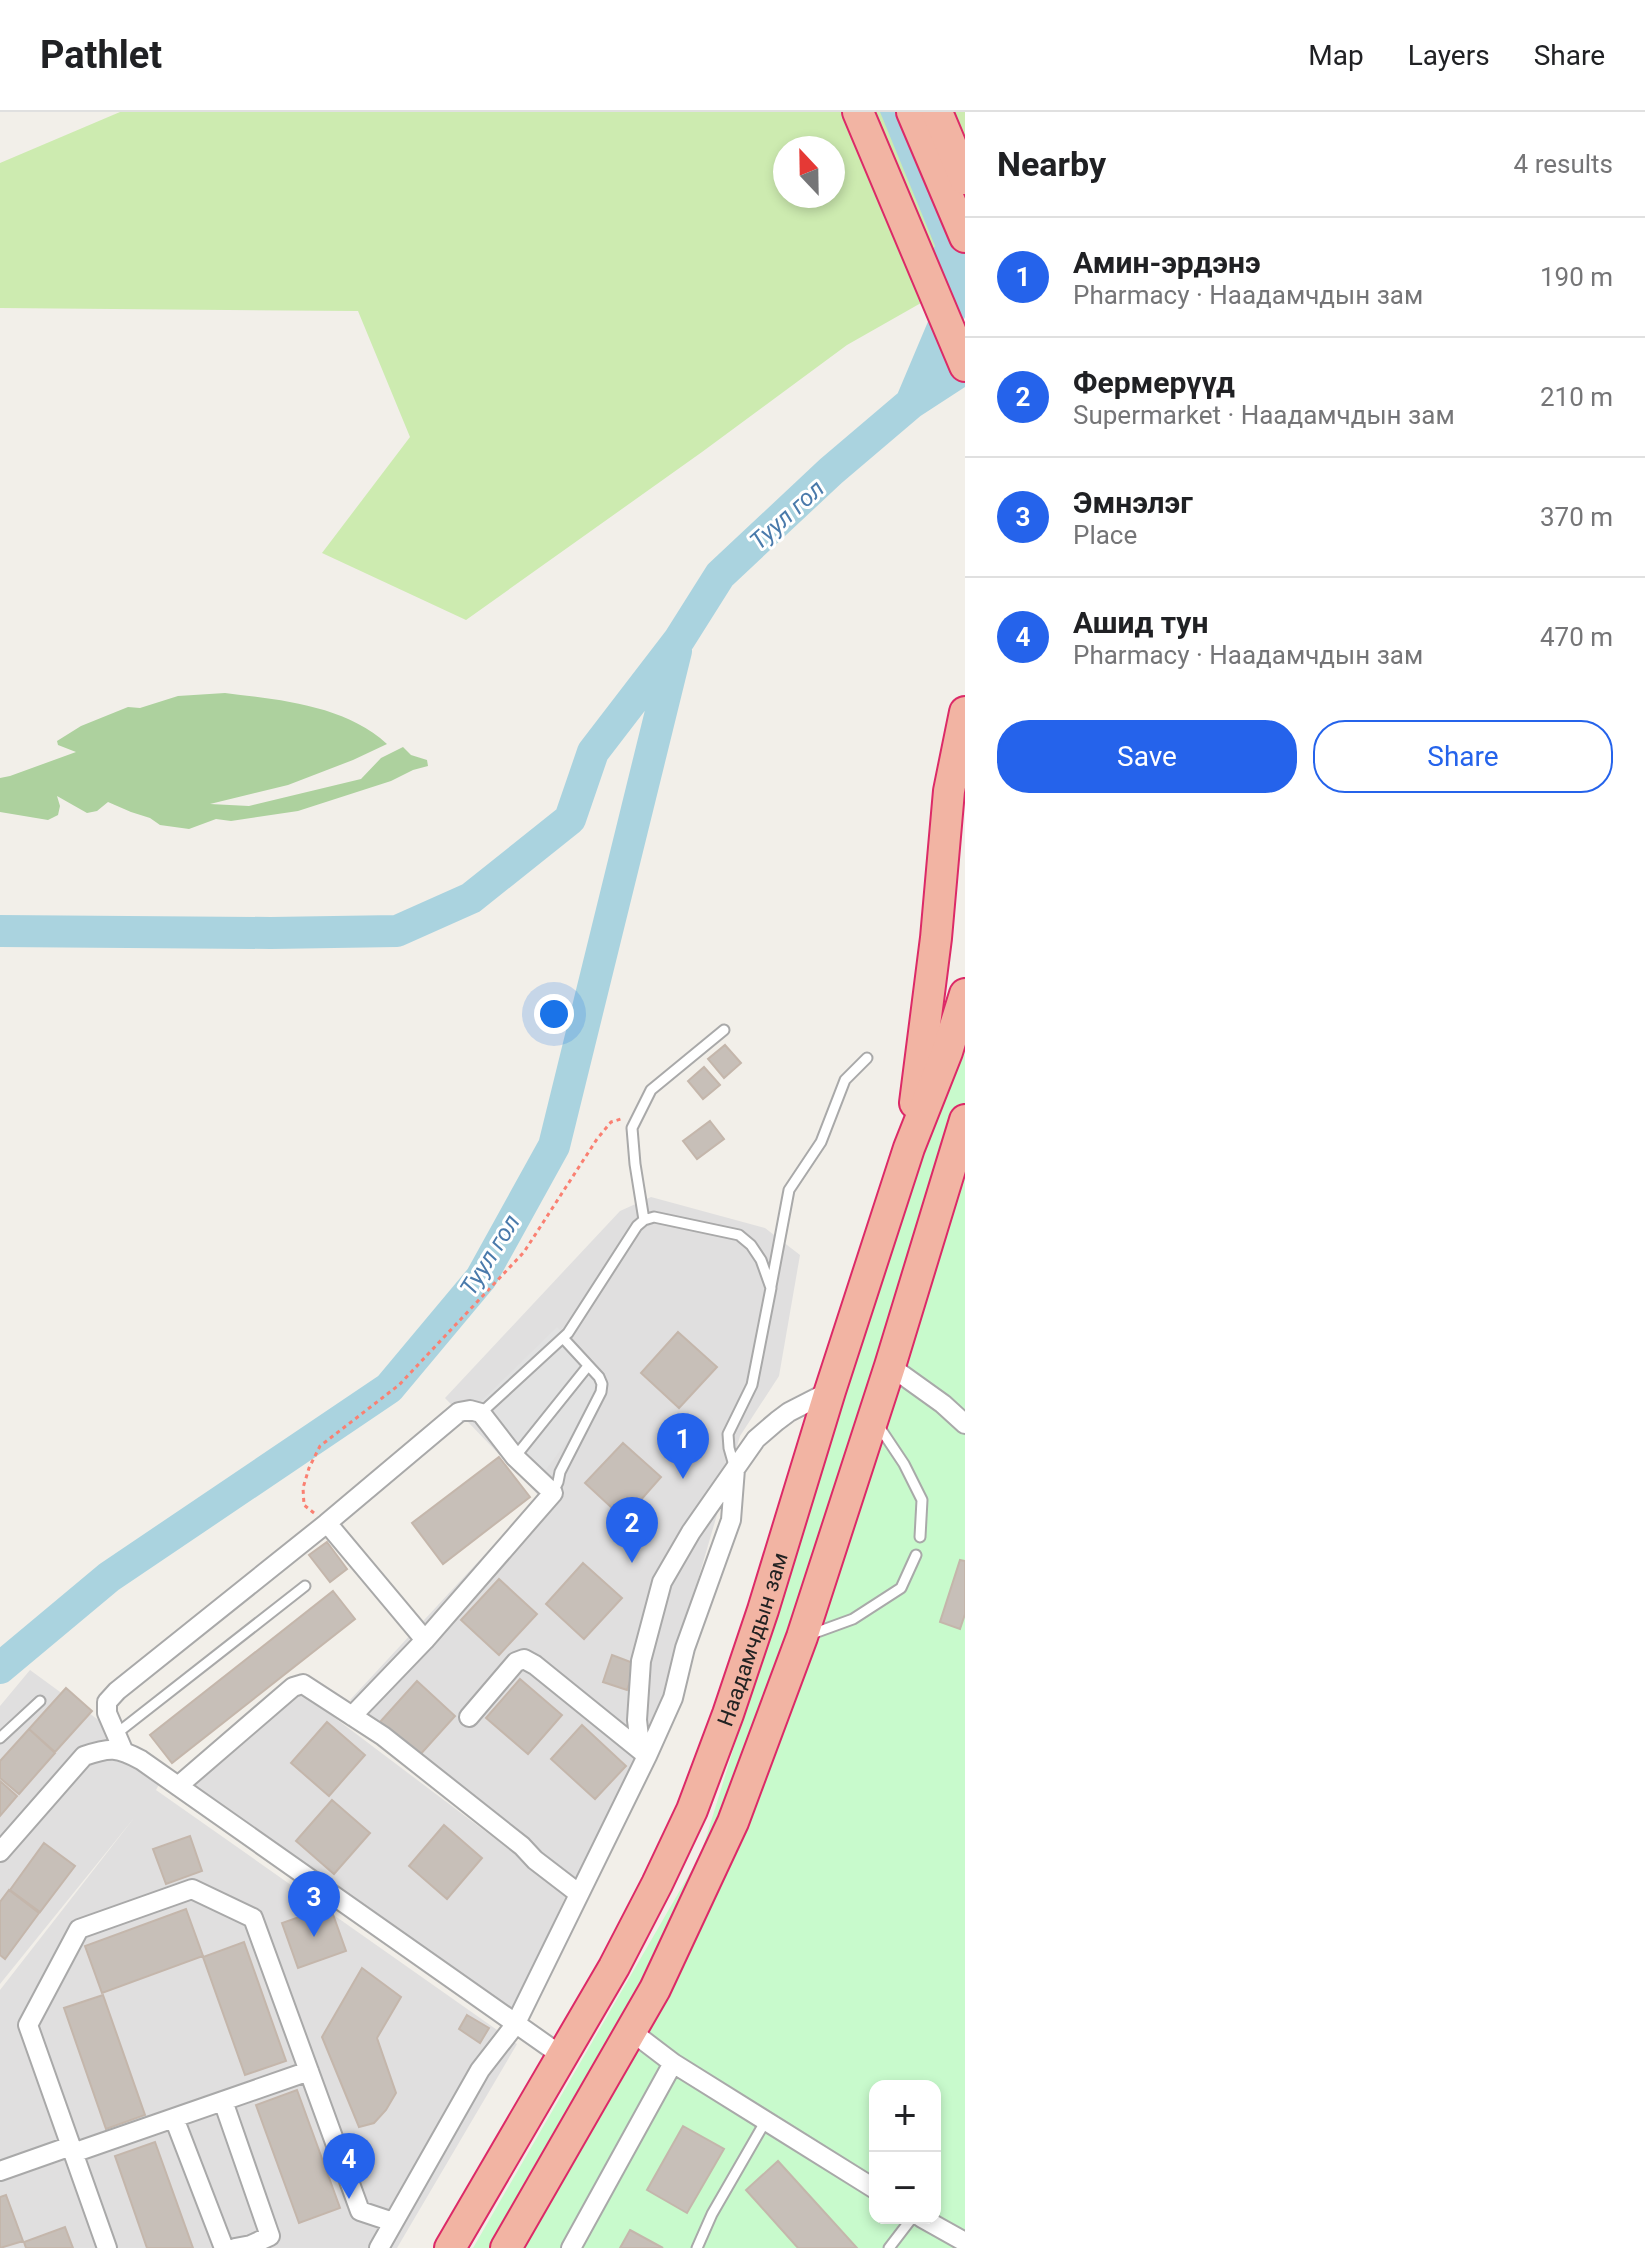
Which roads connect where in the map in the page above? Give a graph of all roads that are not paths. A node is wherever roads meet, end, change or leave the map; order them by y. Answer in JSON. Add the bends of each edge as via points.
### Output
{"nodes":[{"id":1,"x":858,"y":112,"type":"edge"},
{"id":2,"x":912,"y":112,"type":"edge"},
{"id":3,"x":937,"y":112,"type":"edge"},
{"id":4,"x":965,"y":179,"type":"edge"},
{"id":5,"x":965,"y":237,"type":"edge"},
{"id":6,"x":965,"y":366,"type":"edge"},
{"id":7,"x":965,"y":712,"type":"edge"},
{"id":8,"x":965,"y":994,"type":"edge"},
{"id":9,"x":724,"y":1030,"type":"dead end"},
{"id":10,"x":867,"y":1058,"type":"dead end"},
{"id":11,"x":965,"y":1120,"type":"edge"},
{"id":12,"x":909,"y":1148,"type":"junction"},
{"id":13,"x":644,"y":1220,"type":"junction"},
{"id":14,"x":771,"y":1288,"type":"junction"},
{"id":15,"x":563,"y":1338,"type":"junction"},
{"id":16,"x":588,"y":1366,"type":"junction"},
{"id":17,"x":890,"y":1366,"type":"junction"},
{"id":18,"x":830,"y":1391,"type":"junction"},
{"id":19,"x":481,"y":1413,"type":"junction"},
{"id":20,"x":874,"y":1418,"type":"junction"},
{"id":21,"x":965,"y":1424,"type":"edge"},
{"id":22,"x":515,"y":1457,"type":"junction"},
{"id":23,"x":735,"y":1469,"type":"junction"},
{"id":24,"x":553,"y":1493,"type":"junction"},
{"id":25,"x":327,"y":1523,"type":"junction"},
{"id":26,"x":920,"y":1537,"type":"dead end"},
{"id":27,"x":916,"y":1555,"type":"dead end"},
{"id":28,"x":305,"y":1586,"type":"dead end"},
{"id":29,"x":802,"y":1637,"type":"junction"},
{"id":30,"x":425,"y":1640,"type":"junction"},
{"id":31,"x":40,"y":1701,"type":"dead end"},
{"id":32,"x":352,"y":1716,"type":"junction"},
{"id":33,"x":469,"y":1717,"type":"dead end"},
{"id":34,"x":0,"y":1738,"type":"edge"},
{"id":35,"x":119,"y":1742,"type":"junction"},
{"id":36,"x":647,"y":1756,"type":"junction"},
{"id":37,"x":178,"y":1786,"type":"junction"},
{"id":38,"x":0,"y":1852,"type":"edge"},
{"id":39,"x":578,"y":1893,"type":"junction"},
{"id":40,"x":515,"y":2025,"type":"junction"},
{"id":41,"x":631,"y":2031,"type":"junction"},
{"id":42,"x":562,"y":2056,"type":"junction"},
{"id":43,"x":673,"y":2063,"type":"junction"},
{"id":44,"x":309,"y":2071,"type":"junction"},
{"id":45,"x":223,"y":2101,"type":"junction"},
{"id":46,"x":174,"y":2118,"type":"junction"},
{"id":47,"x":765,"y":2122,"type":"junction"},
{"id":48,"x":72,"y":2149,"type":"junction"},
{"id":49,"x":0,"y":2171,"type":"edge"},
{"id":50,"x":869,"y":2185,"type":"edge"},
{"id":51,"x":393,"y":2222,"type":"junction"},
{"id":52,"x":907,"y":2224,"type":"edge"},
{"id":53,"x":933,"y":2224,"type":"edge"},
{"id":54,"x":965,"y":2242,"type":"edge"},
{"id":55,"x":107,"y":2248,"type":"edge"},
{"id":56,"x":224,"y":2248,"type":"edge"},
{"id":57,"x":235,"y":2248,"type":"edge"},
{"id":58,"x":379,"y":2248,"type":"edge"},
{"id":59,"x":450,"y":2248,"type":"edge"},
{"id":60,"x":506,"y":2248,"type":"edge"},
{"id":61,"x":571,"y":2248,"type":"edge"},
{"id":62,"x":697,"y":2248,"type":"edge"},
{"id":63,"x":889,"y":2248,"type":"edge"}],
"edges":[{"from":1,"to":6,"type":"highway"},
{"from":2,"to":5,"type":"highway"},
{"from":3,"to":4,"type":"highway"},
{"from":7,"to":12,"type":"highway","via":[[949,791]]},
{"from":8,"to":12,"type":"highway","name":"Наадамчдын зам"},
{"from":9,"to":13,"type":"lane","via":[[651,1090],[632,1128]]},
{"from":10,"to":14,"type":"lane","via":[[845,1080],[821,1142],[789,1190]]},
{"from":11,"to":17,"type":"highway","name":"Наадамчдын зам"},
{"from":12,"to":18,"type":"highway","name":"Наадамчдын зам"},
{"from":13,"to":14,"type":"lane","via":[[654,1217],[739,1235],[761,1260]]},
{"from":13,"to":15,"type":"lane"},
{"from":14,"to":23,"type":"lane","via":[[752,1385],[728,1434]]},
{"from":15,"to":16,"type":"lane"},
{"from":15,"to":19,"type":"lane"},
{"from":16,"to":22,"type":"lane"},
{"from":16,"to":24,"type":"lane","via":[[602,1384],[601,1392]]},
{"from":17,"to":20,"type":"highway","name":"Наадамчдын зам"},
{"from":17,"to":21,"type":"street"},
{"from":18,"to":23,"type":"street","via":[[777,1421]]},
{"from":18,"to":42,"type":"highway","name":"Наадамчдын зам","via":[[763,1610],[692,1810],[614,1967]]},
{"from":19,"to":22,"type":"street"},
{"from":19,"to":25,"type":"street","via":[[459,1412]]},
{"from":20,"to":26,"type":"lane","via":[[922,1500]]},
{"from":20,"to":29,"type":"highway","name":"Наадамчдын зам"},
{"from":22,"to":24,"type":"street"},
{"from":23,"to":36,"type":"street","via":[[731,1520],[685,1648],[673,1698]]},
{"from":23,"to":36,"type":"street","via":[[662,1582],[641,1661],[637,1720]]},
{"from":24,"to":30,"type":"street"},
{"from":25,"to":30,"type":"street"},
{"from":25,"to":35,"type":"street","via":[[117,1691],[107,1702],[107,1713]]},
{"from":27,"to":29,"type":"lane","via":[[901,1588],[853,1619]]},
{"from":28,"to":35,"type":"lane"},
{"from":29,"to":41,"type":"highway","name":"Наадамчдын зам","via":[[733,1822]]},
{"from":30,"to":32,"type":"street"},
{"from":31,"to":34,"type":"lane"},
{"from":32,"to":37,"type":"street","via":[[303,1684],[293,1687]]},
{"from":32,"to":39,"type":"street"},
{"from":33,"to":36,"type":"street","via":[[524,1659]]},
{"from":35,"to":37,"type":"street"},
{"from":35,"to":38,"type":"street","via":[[84,1756]]},
{"from":36,"to":39,"type":"street"},
{"from":37,"to":40,"type":"street"},
{"from":39,"to":40,"type":"street"},
{"from":40,"to":42,"type":"street"},
{"from":40,"to":51,"type":"street","via":[[480,2070]]},
{"from":41,"to":43,"type":"street"},
{"from":41,"to":60,"type":"highway","name":"Наадамчдын зам"},
{"from":42,"to":59,"type":"highway","name":"Наадамчдын зам"},
{"from":43,"to":47,"type":"street"},
{"from":43,"to":61,"type":"street"},
{"from":44,"to":45,"type":"street"},
{"from":44,"to":48,"type":"street","via":[[253,1918],[192,1889],[79,1929],[28,2025]]},
{"from":44,"to":51,"type":"street","via":[[360,2211]]},
{"from":45,"to":46,"type":"street"},
{"from":45,"to":57,"type":"street","via":[[270,2236]]},
{"from":46,"to":48,"type":"street"},
{"from":46,"to":56,"type":"street"},
{"from":47,"to":50,"type":"street"},
{"from":47,"to":62,"type":"lane"},
{"from":48,"to":49,"type":"street"},
{"from":48,"to":55,"type":"street"},
{"from":51,"to":58,"type":"street"},
{"from":52,"to":63,"type":"lane"},
{"from":53,"to":54,"type":"street"}]}
